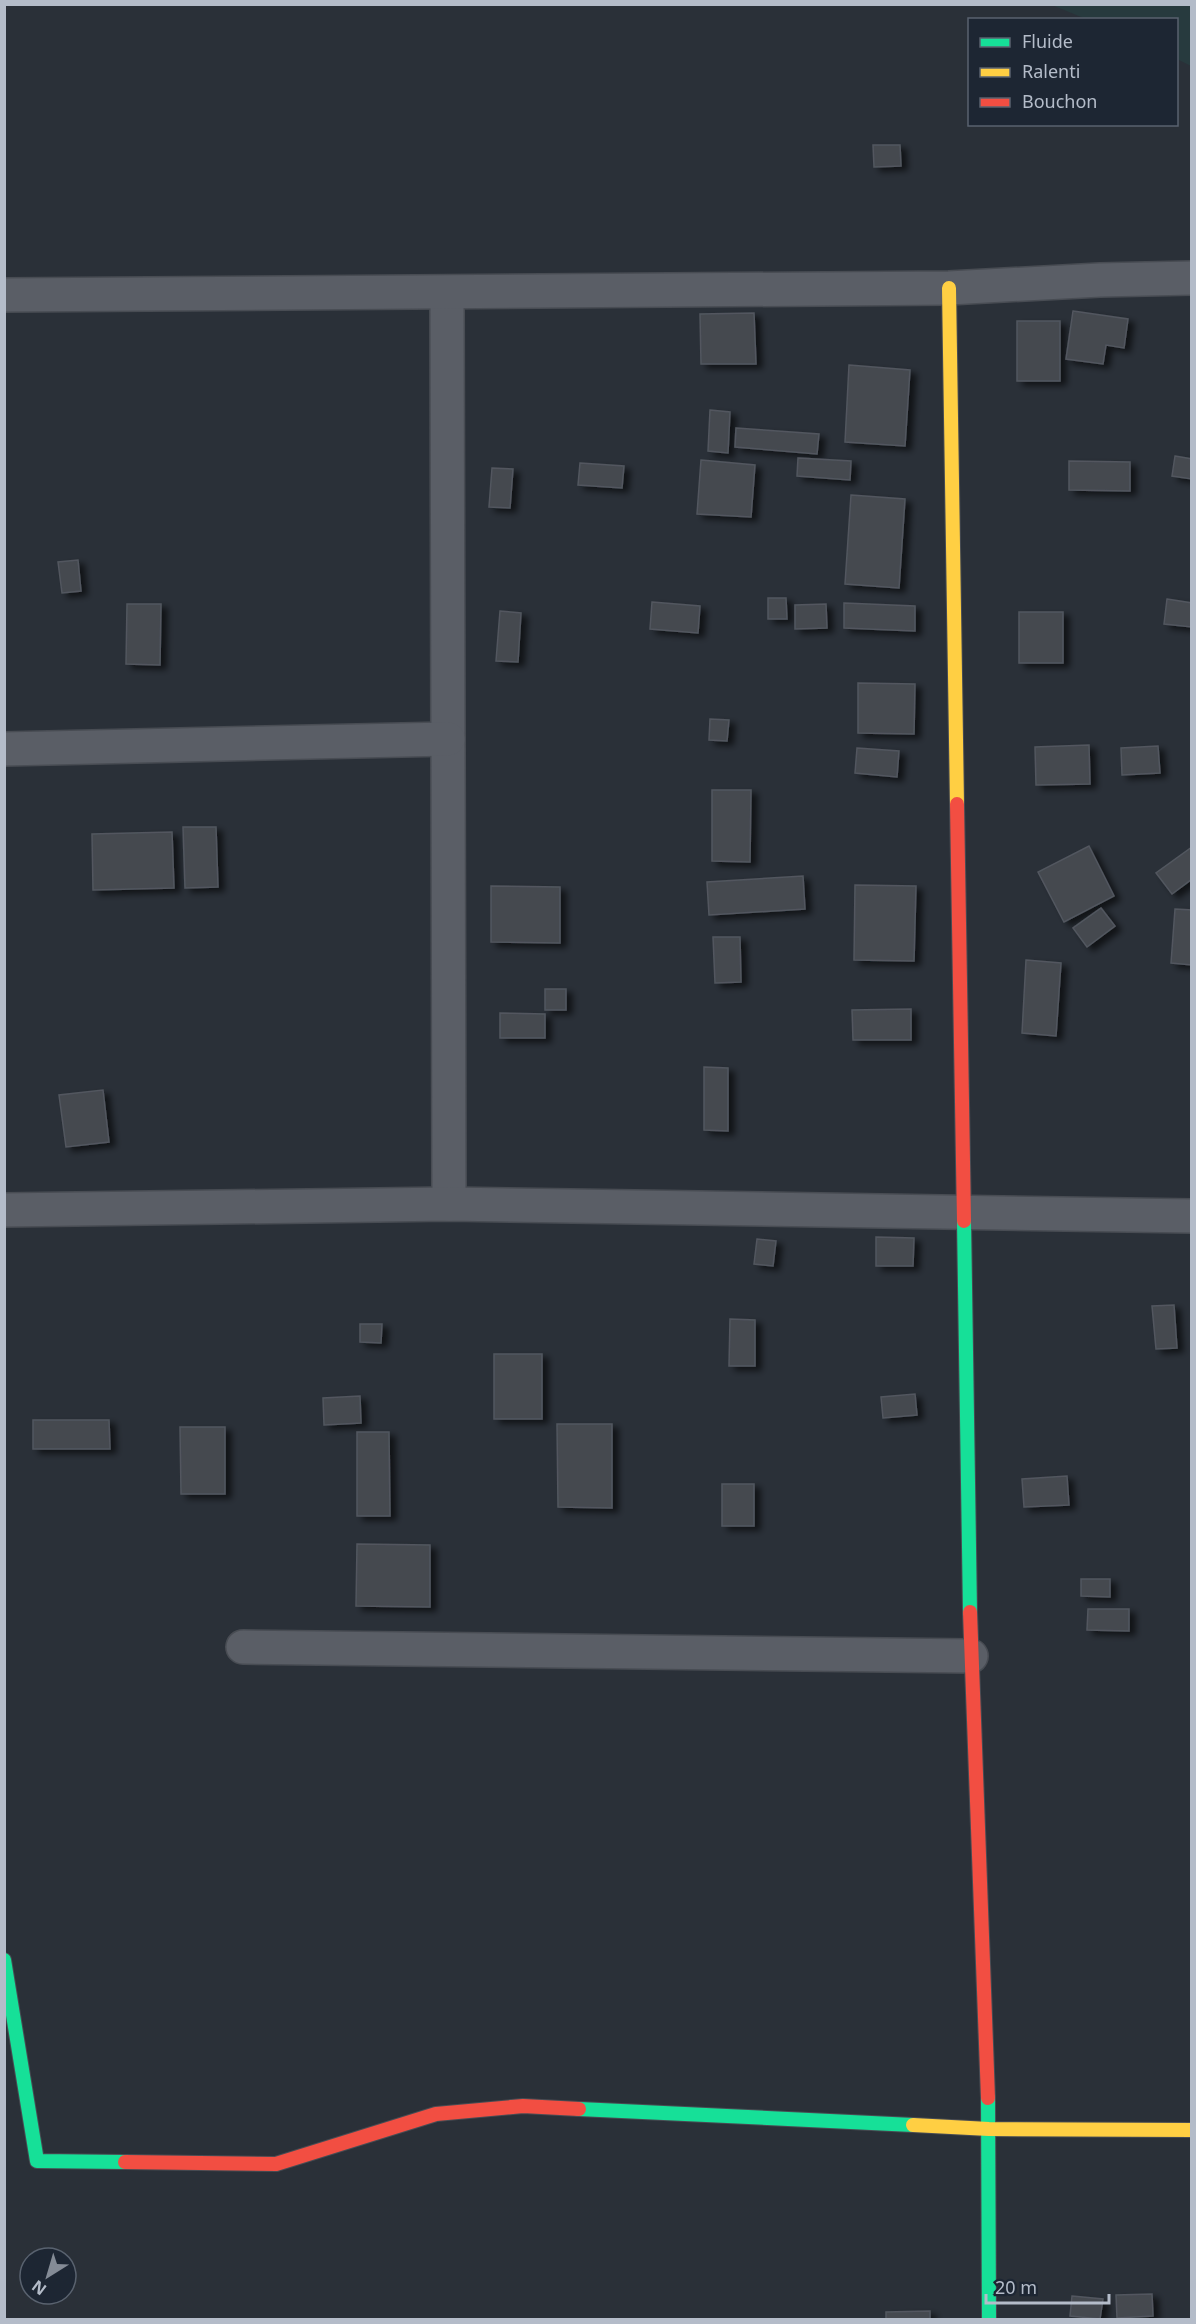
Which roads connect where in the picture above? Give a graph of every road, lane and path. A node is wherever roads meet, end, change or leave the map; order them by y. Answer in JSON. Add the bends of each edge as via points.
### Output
{"nodes":[{"id":1,"x":1191,"y":278,"type":"edge"},
{"id":2,"x":949,"y":288,"type":"junction"},
{"id":3,"x":447,"y":293,"type":"junction"},
{"id":4,"x":4,"y":295,"type":"edge"},
{"id":5,"x":448,"y":739,"type":"junction"},
{"id":6,"x":4,"y":749,"type":"edge"},
{"id":7,"x":450,"y":1204,"type":"junction"},
{"id":8,"x":4,"y":1210,"type":"edge"},
{"id":9,"x":963,"y":1213,"type":"junction"},
{"id":10,"x":1191,"y":1216,"type":"edge"},
{"id":11,"x":243,"y":1647,"type":"dead end"},
{"id":12,"x":971,"y":1656,"type":"junction"},
{"id":13,"x":4,"y":1960,"type":"edge"},
{"id":14,"x":989,"y":2129,"type":"junction"},
{"id":15,"x":1191,"y":2130,"type":"edge"},
{"id":16,"x":989,"y":2319,"type":"edge"}],
"edges":[{"from":1,"to":2,"type":"street"},
{"from":2,"to":3,"type":"street"},
{"from":2,"to":9,"type":"street"},
{"from":3,"to":4,"type":"street"},
{"from":3,"to":5,"type":"street"},
{"from":5,"to":6,"type":"street"},
{"from":5,"to":7,"type":"street"},
{"from":7,"to":8,"type":"street"},
{"from":7,"to":9,"type":"street"},
{"from":9,"to":10,"type":"street"},
{"from":9,"to":12,"type":"street"},
{"from":11,"to":12,"type":"street"},
{"from":12,"to":14,"type":"street"},
{"from":13,"to":14,"type":"street","via":[[37,2161],[276,2164],[436,2114],[523,2106]]},
{"from":14,"to":15,"type":"street"},
{"from":14,"to":16,"type":"street"}]}
